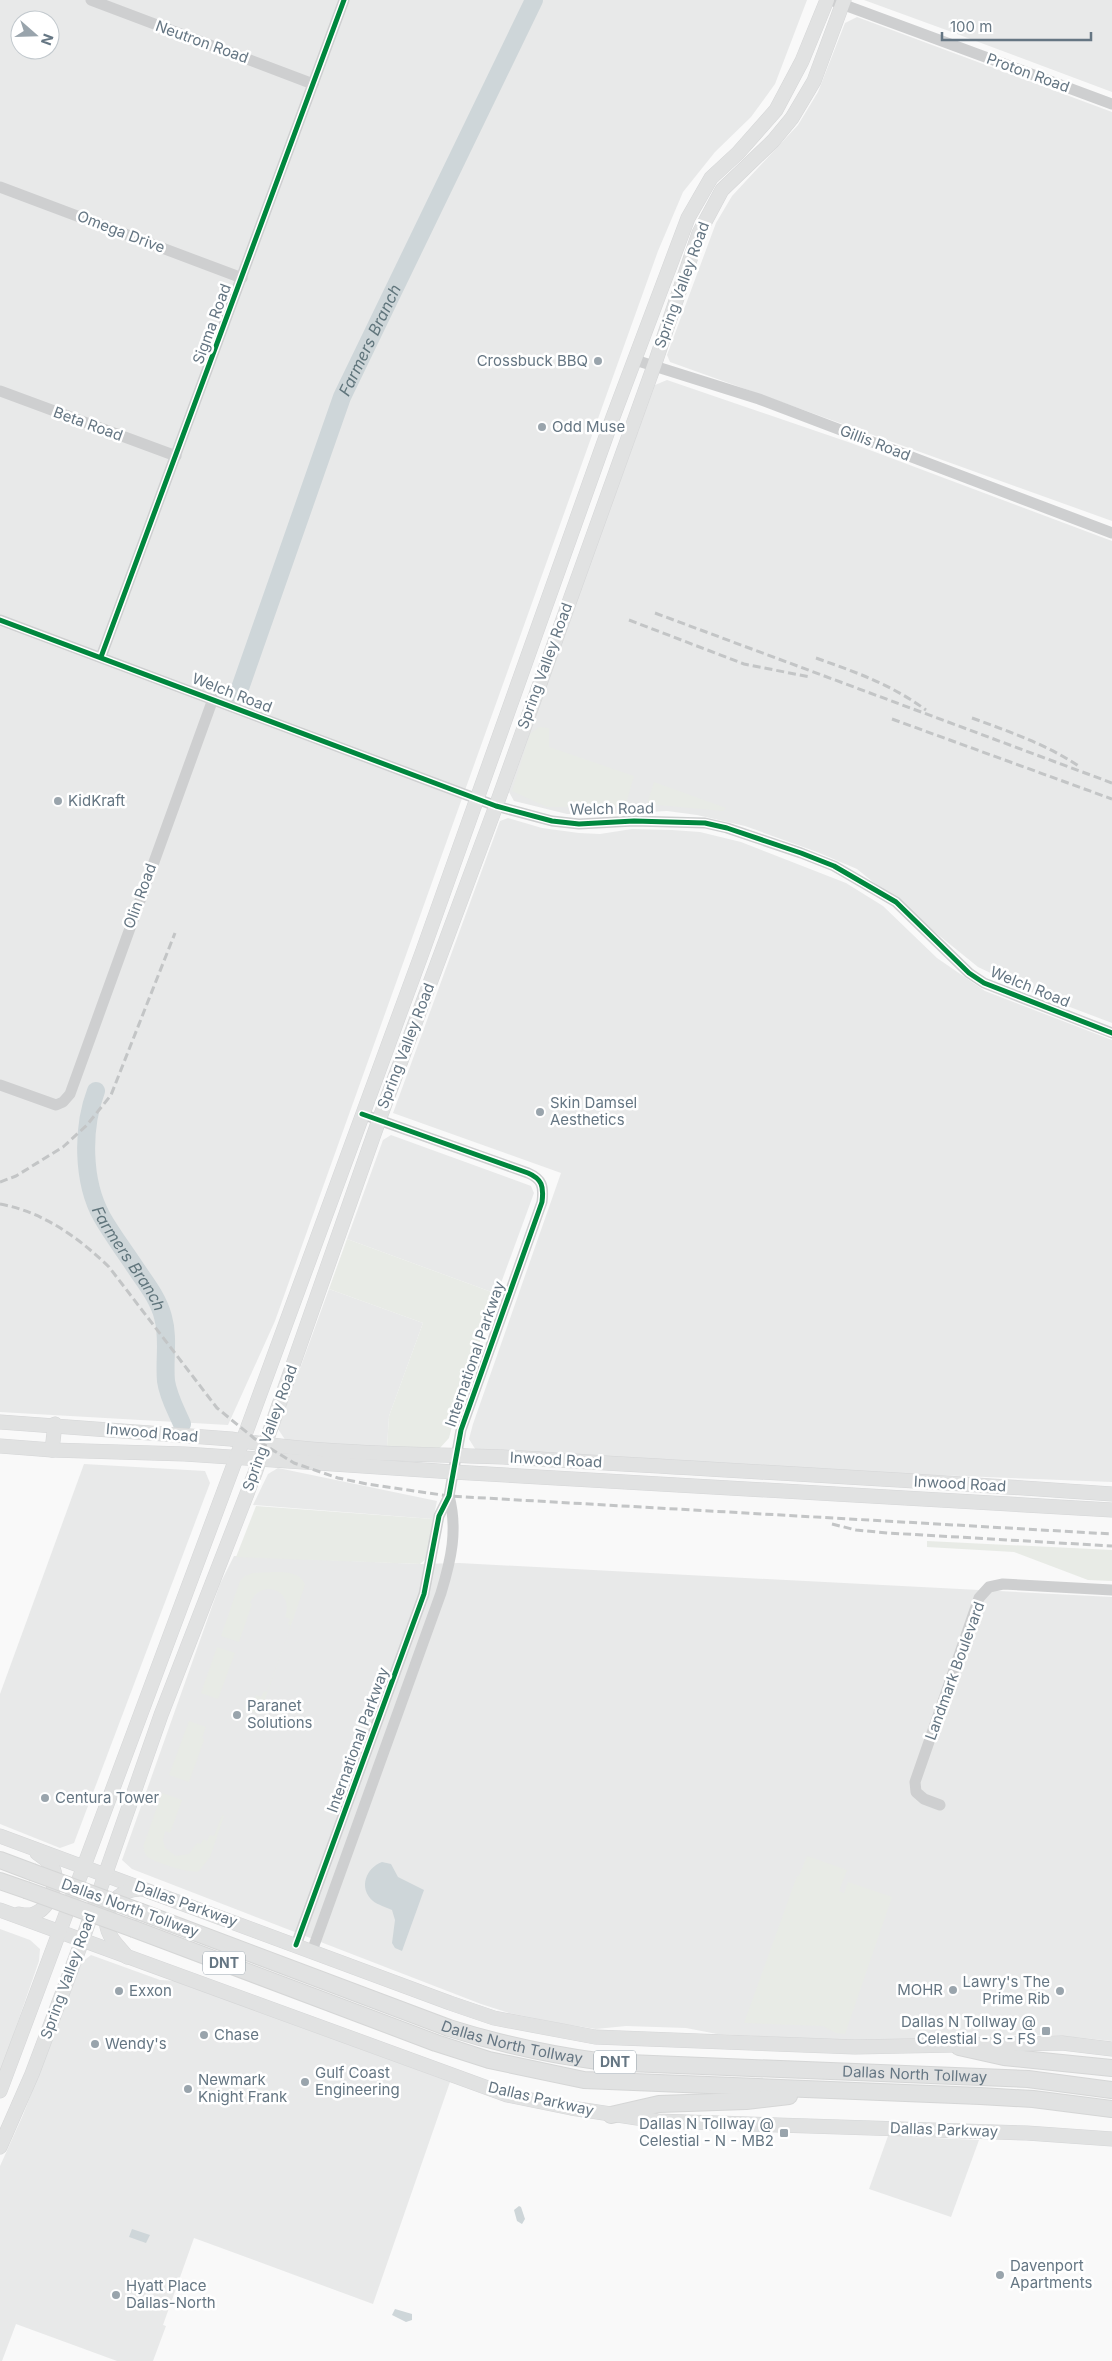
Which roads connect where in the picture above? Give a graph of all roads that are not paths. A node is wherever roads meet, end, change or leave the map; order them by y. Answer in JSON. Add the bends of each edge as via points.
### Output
{"nodes":[{"id":1,"x":91,"y":0,"type":"edge"},
{"id":2,"x":344,"y":0,"type":"edge"},
{"id":3,"x":827,"y":0,"type":"edge"},
{"id":4,"x":839,"y":2,"type":"edge"},
{"id":5,"x":313,"y":84,"type":"junction"},
{"id":6,"x":1112,"y":104,"type":"edge"},
{"id":7,"x":0,"y":187,"type":"edge"},
{"id":8,"x":242,"y":278,"type":"junction"},
{"id":9,"x":635,"y":360,"type":"junction"},
{"id":10,"x":654,"y":366,"type":"junction"},
{"id":11,"x":0,"y":391,"type":"edge"},
{"id":12,"x":176,"y":456,"type":"junction"},
{"id":13,"x":577,"y":518,"type":"junction"},
{"id":14,"x":595,"y":525,"type":"junction"},
{"id":15,"x":1112,"y":533,"type":"edge"},
{"id":16,"x":0,"y":620,"type":"edge"},
{"id":17,"x":101,"y":657,"type":"junction"},
{"id":18,"x":213,"y":699,"type":"junction"},
{"id":19,"x":476,"y":798,"type":"junction"},
{"id":20,"x":496,"y":806,"type":"junction"},
{"id":21,"x":1112,"y":1033,"type":"edge"},
{"id":22,"x":0,"y":1086,"type":"edge"},
{"id":23,"x":362,"y":1114,"type":"junction"},
{"id":24,"x":378,"y":1120,"type":"junction"},
{"id":25,"x":318,"y":1234,"type":"junction"},
{"id":26,"x":336,"y":1240,"type":"junction"},
{"id":27,"x":0,"y":1422,"type":"edge"},
{"id":28,"x":55,"y":1424,"type":"junction"},
{"id":29,"x":243,"y":1441,"type":"junction"},
{"id":30,"x":265,"y":1445,"type":"junction"},
{"id":31,"x":0,"y":1446,"type":"edge"},
{"id":32,"x":52,"y":1450,"type":"junction"},
{"id":33,"x":457,"y":1454,"type":"junction"},
{"id":34,"x":236,"y":1458,"type":"junction"},
{"id":35,"x":259,"y":1460,"type":"junction"},
{"id":36,"x":695,"y":1469,"type":"junction"},
{"id":37,"x":453,"y":1472,"type":"junction"},
{"id":38,"x":977,"y":1485,"type":"junction"},
{"id":39,"x":694,"y":1486,"type":"junction"},
{"id":40,"x":1112,"y":1494,"type":"edge"},
{"id":41,"x":449,"y":1496,"type":"junction"},
{"id":42,"x":976,"y":1502,"type":"junction"},
{"id":43,"x":1112,"y":1510,"type":"edge"},
{"id":44,"x":211,"y":1528,"type":"junction"},
{"id":45,"x":220,"y":1559,"type":"junction"},
{"id":46,"x":196,"y":1566,"type":"junction"},
{"id":47,"x":1112,"y":1590,"type":"edge"},
{"id":48,"x":194,"y":1626,"type":"junction"},
{"id":49,"x":940,"y":1805,"type":"dead end"},
{"id":50,"x":0,"y":1836,"type":"edge"},
{"id":51,"x":24,"y":1845,"type":"junction"},
{"id":52,"x":0,"y":1860,"type":"edge"},
{"id":53,"x":83,"y":1866,"type":"junction"},
{"id":54,"x":104,"y":1874,"type":"junction"},
{"id":55,"x":0,"y":1881,"type":"edge"},
{"id":56,"x":145,"y":1889,"type":"junction"},
{"id":57,"x":0,"y":1910,"type":"edge"},
{"id":58,"x":60,"y":1933,"type":"junction"},
{"id":59,"x":82,"y":1941,"type":"junction"},
{"id":60,"x":296,"y":1945,"type":"junction"},
{"id":61,"x":312,"y":1951,"type":"junction"},
{"id":62,"x":127,"y":1957,"type":"junction"},
{"id":63,"x":960,"y":2047,"type":"junction"},
{"id":64,"x":1112,"y":2049,"type":"edge"},
{"id":65,"x":1112,"y":2068,"type":"edge"},
{"id":66,"x":9,"y":2070,"type":"junction"},
{"id":67,"x":32,"y":2074,"type":"junction"},
{"id":68,"x":839,"y":2090,"type":"junction"},
{"id":69,"x":1112,"y":2090,"type":"edge"},
{"id":70,"x":0,"y":2091,"type":"edge"},
{"id":71,"x":1112,"y":2109,"type":"edge"},
{"id":72,"x":610,"y":2115,"type":"junction"},
{"id":73,"x":1112,"y":2139,"type":"edge"},
{"id":74,"x":0,"y":2147,"type":"edge"}],
"edges":[{"from":1,"to":5,"type":"street","name":"Neutron Road"},
{"from":2,"to":5,"type":"street","name":"Sigma Road"},
{"from":3,"to":9,"type":"main road","name":"Spring Valley Road","via":[[802,61],[776,110],[711,178],[697,201]]},
{"from":4,"to":6,"type":"street","name":"Proton Road"},
{"from":4,"to":10,"type":"main road","name":"Spring Valley Road","via":[[814,81],[792,118],[714,202],[699,233]]},
{"from":5,"to":8,"type":"street","name":"Sigma Road"},
{"from":7,"to":8,"type":"street","name":"Omega Drive"},
{"from":8,"to":12,"type":"street","name":"Sigma Road"},
{"from":9,"to":10,"type":"street","name":"Gillis Road"},
{"from":9,"to":13,"type":"main road","name":"Spring Valley Road"},
{"from":10,"to":14,"type":"main road","name":"Spring Valley Road"},
{"from":10,"to":15,"type":"street","name":"Gillis Road","via":[[760,399]]},
{"from":11,"to":12,"type":"street","name":"Beta Road"},
{"from":12,"to":17,"type":"street","name":"Sigma Road"},
{"from":13,"to":14,"type":"main road"},
{"from":13,"to":19,"type":"main road","name":"Spring Valley Road"},
{"from":14,"to":20,"type":"main road","name":"Spring Valley Road"},
{"from":16,"to":17,"type":"street","name":"Welch Road"},
{"from":17,"to":18,"type":"street","name":"Welch Road"},
{"from":18,"to":19,"type":"street","name":"Welch Road"},
{"from":18,"to":22,"type":"street","name":"Olin Road","via":[[70,1094],[56,1105]]},
{"from":19,"to":20,"type":"street","name":"Welch Road"},
{"from":19,"to":23,"type":"main road","name":"Spring Valley Road"},
{"from":20,"to":21,"type":"street","name":"Welch Road","via":[[552,821],[579,824],[634,821],[705,823],[801,853],[834,866],[896,902],[969,973],[984,983]]},
{"from":20,"to":24,"type":"main road","name":"Spring Valley Road"},
{"from":23,"to":24,"type":"street","name":"International Parkway"},
{"from":23,"to":25,"type":"main road","name":"Spring Valley Road"},
{"from":24,"to":26,"type":"main road","name":"Spring Valley Road"},
{"from":24,"to":33,"type":"street","name":"International Parkway","via":[[528,1173],[538,1177],[542,1184],[542,1202],[461,1430]]},
{"from":25,"to":26,"type":"main road"},
{"from":25,"to":29,"type":"main road","name":"Spring Valley Road"},
{"from":26,"to":30,"type":"main road","name":"Spring Valley Road"},
{"from":27,"to":28,"type":"main road","name":"Inwood Road"},
{"from":28,"to":29,"type":"main road","name":"Inwood Road"},
{"from":28,"to":32,"type":"main road"},
{"from":29,"to":30,"type":"main road","name":"Inwood Road"},
{"from":29,"to":34,"type":"main road","name":"Spring Valley Road"},
{"from":30,"to":33,"type":"main road","name":"Inwood Road","via":[[360,1452]]},
{"from":30,"to":35,"type":"main road","name":"Spring Valley Road"},
{"from":31,"to":32,"type":"main road","name":"Inwood Road"},
{"from":32,"to":34,"type":"main road","name":"Inwood Road"},
{"from":33,"to":36,"type":"main road","name":"Inwood Road"},
{"from":33,"to":37,"type":"street","name":"International Parkway"},
{"from":34,"to":35,"type":"main road","name":"Inwood Road"},
{"from":34,"to":44,"type":"main road","name":"Spring Valley Road"},
{"from":35,"to":37,"type":"main road","name":"Inwood Road"},
{"from":35,"to":45,"type":"main road","name":"Spring Valley Road"},
{"from":36,"to":38,"type":"main road","name":"Inwood Road"},
{"from":36,"to":39,"type":"main road"},
{"from":37,"to":39,"type":"main road","name":"Inwood Road"},
{"from":37,"to":41,"type":"street","name":"International Parkway"},
{"from":38,"to":40,"type":"main road","name":"Inwood Road"},
{"from":38,"to":42,"type":"main road"},
{"from":39,"to":42,"type":"main road","name":"Inwood Road"},
{"from":41,"to":60,"type":"street","name":"International Parkway","via":[[439,1516],[430,1570],[418,1612]]},
{"from":41,"to":61,"type":"street","name":"International Parkway","via":[[454,1517],[453,1535],[441,1594]]},
{"from":42,"to":43,"type":"main road","name":"Inwood Road"},
{"from":44,"to":45,"type":"main road","via":[[214,1538],[211,1552]]},
{"from":44,"to":46,"type":"main road","name":"Spring Valley Road"},
{"from":45,"to":48,"type":"main road","name":"Spring Valley Road"},
{"from":46,"to":48,"type":"main road","via":[[204,1579]]},
{"from":46,"to":53,"type":"main road","name":"Spring Valley Road"},
{"from":47,"to":49,"type":"street","name":"Landmark Boulevard","via":[[1003,1584],[989,1587],[980,1598],[915,1782],[916,1792]]},
{"from":48,"to":54,"type":"main road","name":"Spring Valley Road"},
{"from":50,"to":51,"type":"main road","name":"Dallas Parkway"},
{"from":51,"to":53,"type":"main road","name":"Dallas Parkway"},
{"from":51,"to":57,"type":"main road","via":[[52,1866],[55,1877],[51,1894],[45,1905],[34,1914]]},
{"from":52,"to":69,"type":"highway","name":"Dallas North Tollway","number":"DNT","bridge":true,"via":[[449,2028],[500,2044],[552,2055],[604,2062],[1028,2078]]},
{"from":53,"to":54,"type":"main road","name":"Dallas Parkway"},
{"from":53,"to":58,"type":"main road","name":"Spring Valley Road"},
{"from":54,"to":56,"type":"main road","name":"Dallas Parkway"},
{"from":54,"to":59,"type":"main road","name":"Spring Valley Road"},
{"from":55,"to":68,"type":"highway","name":"Dallas North Tollway","number":"DNT","bridge":true,"via":[[436,2043],[532,2071],[584,2080]]},
{"from":56,"to":60,"type":"main road","name":"Dallas Parkway"},
{"from":56,"to":62,"type":"main road","via":[[122,1893],[109,1908],[107,1924],[110,1934]]},
{"from":57,"to":58,"type":"main road","name":"Dallas Parkway"},
{"from":58,"to":59,"type":"main road","name":"Dallas Parkway"},
{"from":58,"to":66,"type":"main road","name":"Spring Valley Road"},
{"from":59,"to":62,"type":"main road","name":"Dallas Parkway"},
{"from":59,"to":67,"type":"main road","name":"Spring Valley Road"},
{"from":60,"to":61,"type":"main road","name":"Dallas Parkway"},
{"from":61,"to":63,"type":"main road","name":"Dallas Parkway","via":[[494,2018],[595,2037],[841,2047]]},
{"from":62,"to":72,"type":"main road","name":"Dallas Parkway","via":[[507,2095]]},
{"from":63,"to":64,"type":"main road","name":"Dallas Parkway","via":[[1062,2043]]},
{"from":63,"to":65,"type":"highway","via":[[1004,2057]]},
{"from":66,"to":67,"type":"main road"},
{"from":66,"to":70,"type":"main road","name":"Spring Valley Road"},
{"from":67,"to":74,"type":"main road","name":"Spring Valley Road"},
{"from":68,"to":71,"type":"highway","name":"Dallas North Tollway","number":"DNT","via":[[1033,2099]]},
{"from":68,"to":72,"type":"highway","via":[[746,2101],[659,2104]]},
{"from":72,"to":73,"type":"main road","name":"Dallas Parkway","via":[[657,2121],[1027,2133]]}]}
